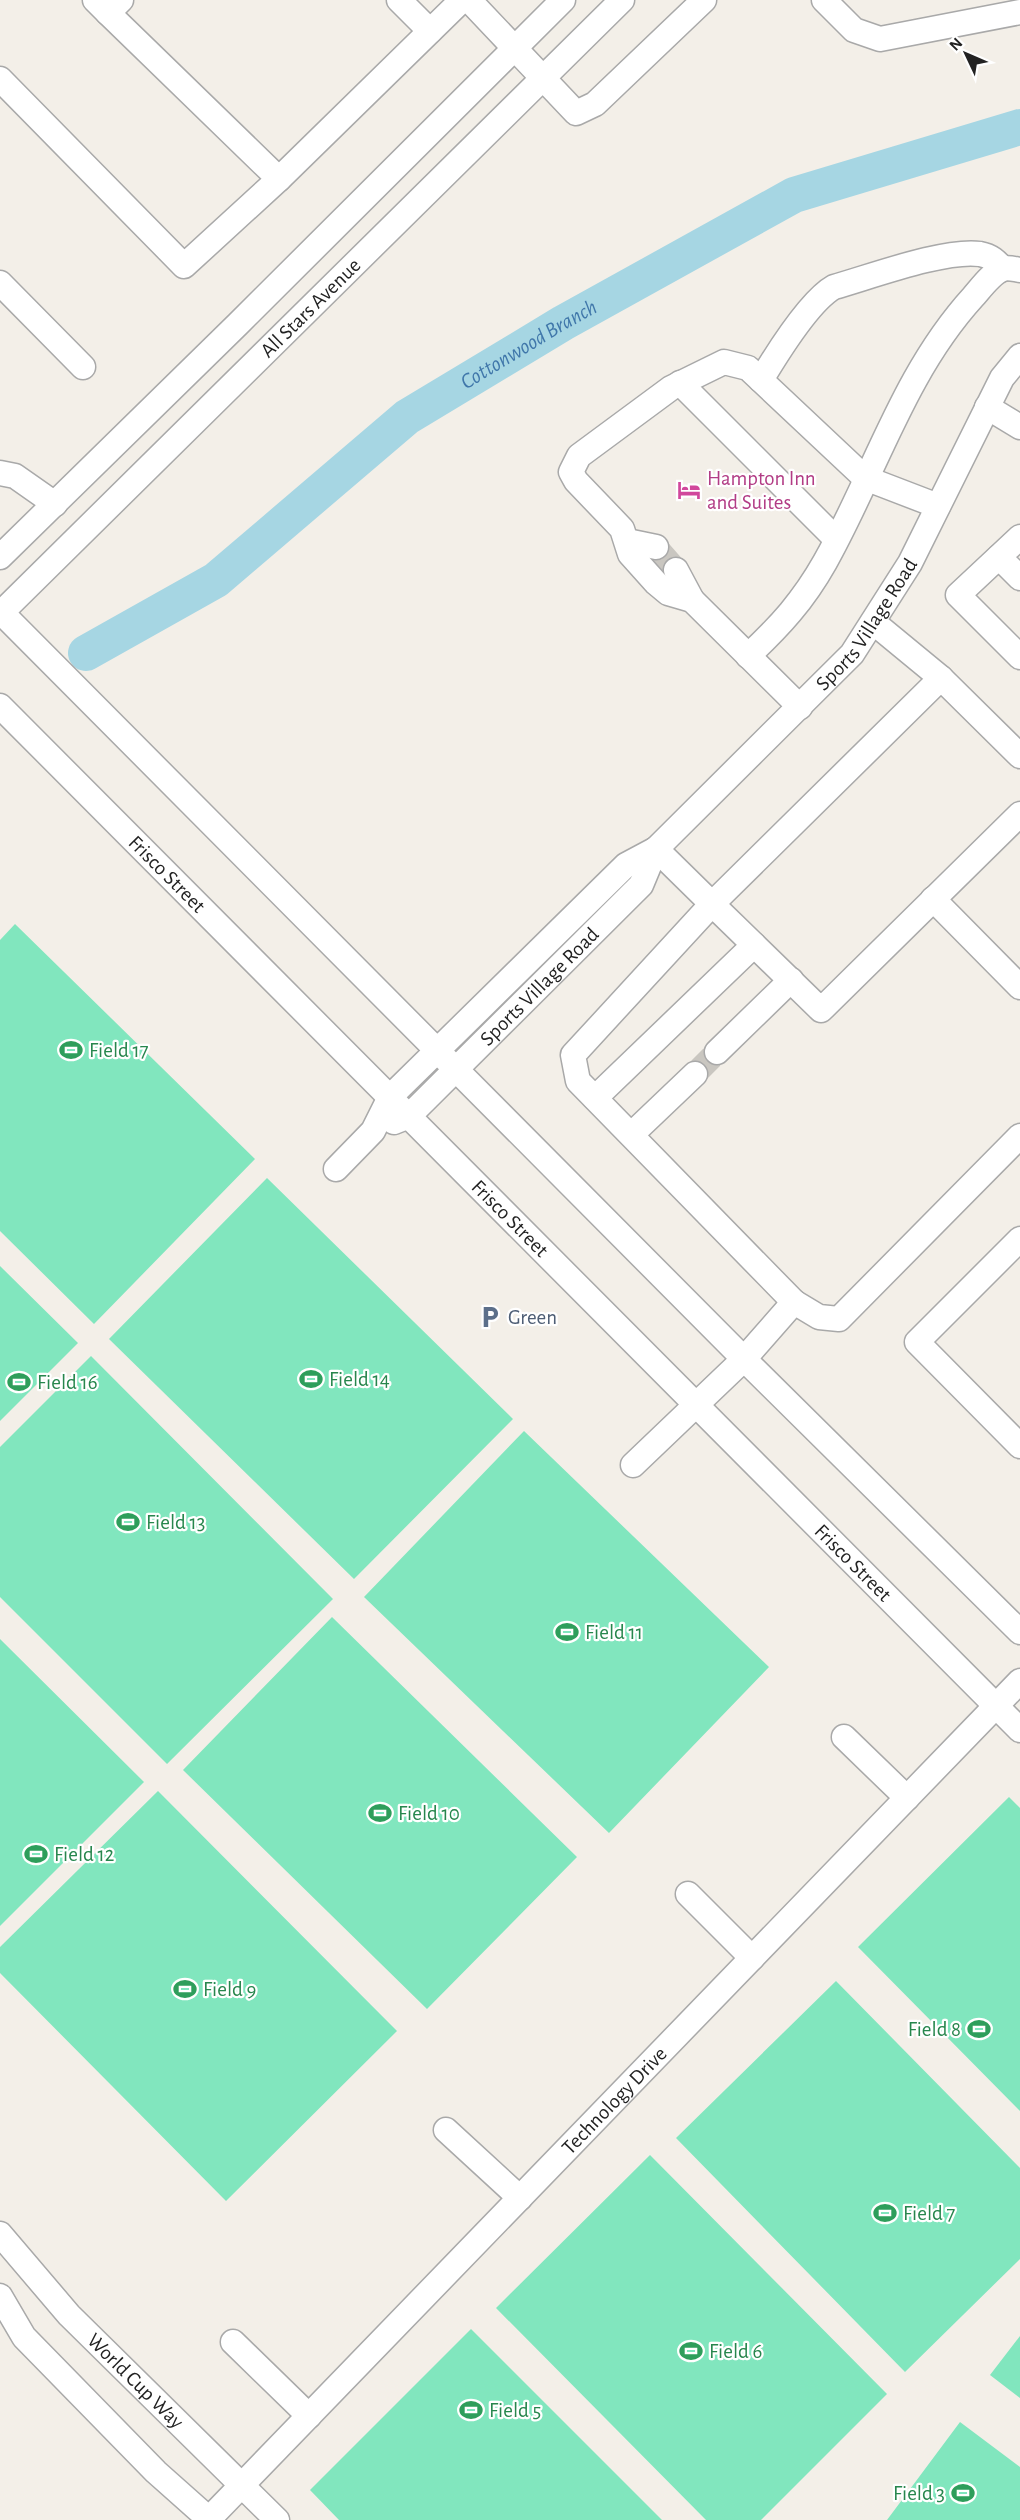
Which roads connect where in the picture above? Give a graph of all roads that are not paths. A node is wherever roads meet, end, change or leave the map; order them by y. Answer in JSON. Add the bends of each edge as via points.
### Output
{"nodes":[{"id":1,"x":399,"y":0,"type":"edge"},
{"id":2,"x":462,"y":0,"type":"edge"},
{"id":3,"x":469,"y":0,"type":"edge"},
{"id":4,"x":562,"y":0,"type":"edge"},
{"id":5,"x":622,"y":0,"type":"edge"},
{"id":6,"x":704,"y":0,"type":"edge"},
{"id":7,"x":824,"y":0,"type":"edge"},
{"id":8,"x":108,"y":4,"type":"edge"},
{"id":9,"x":1020,"y":12,"type":"edge"},
{"id":10,"x":430,"y":31,"type":"junction"},
{"id":11,"x":516,"y":47,"type":"junction"},
{"id":12,"x":542,"y":78,"type":"junction"},
{"id":13,"x":0,"y":79,"type":"edge"},
{"id":14,"x":279,"y":179,"type":"junction"},
{"id":15,"x":1011,"y":270,"type":"edge"},
{"id":16,"x":0,"y":283,"type":"edge"},
{"id":17,"x":277,"y":285,"type":"junction"},
{"id":18,"x":303,"y":315,"type":"junction"},
{"id":19,"x":1020,"y":356,"type":"edge"},
{"id":20,"x":83,"y":367,"type":"dead end"},
{"id":21,"x":761,"y":380,"type":"junction"},
{"id":22,"x":680,"y":383,"type":"junction"},
{"id":23,"x":987,"y":407,"type":"junction"},
{"id":24,"x":1020,"y":427,"type":"edge"},
{"id":25,"x":0,"y":473,"type":"edge"},
{"id":26,"x":865,"y":478,"type":"junction"},
{"id":27,"x":55,"y":504,"type":"junction"},
{"id":28,"x":938,"y":506,"type":"junction"},
{"id":29,"x":1020,"y":537,"type":"edge"},
{"id":30,"x":836,"y":539,"type":"junction"},
{"id":31,"x":627,"y":541,"type":"junction"},
{"id":32,"x":656,"y":547,"type":"tunnel mouth"},
{"id":33,"x":0,"y":557,"type":"edge"},
{"id":34,"x":999,"y":557,"type":"junction"},
{"id":35,"x":676,"y":570,"type":"tunnel mouth"},
{"id":36,"x":1020,"y":578,"type":"edge"},
{"id":37,"x":692,"y":600,"type":"junction"},
{"id":38,"x":0,"y":613,"type":"edge"},
{"id":39,"x":873,"y":622,"type":"junction"},
{"id":40,"x":748,"y":656,"type":"junction"},
{"id":41,"x":1020,"y":657,"type":"edge"},
{"id":42,"x":941,"y":678,"type":"junction"},
{"id":43,"x":0,"y":705,"type":"edge"},
{"id":44,"x":800,"y":706,"type":"junction"},
{"id":45,"x":1020,"y":756,"type":"edge"},
{"id":46,"x":1020,"y":814,"type":"edge"},
{"id":47,"x":656,"y":849,"type":"junction"},
{"id":48,"x":933,"y":899,"type":"junction"},
{"id":49,"x":712,"y":904,"type":"junction"},
{"id":50,"x":754,"y":945,"type":"junction"},
{"id":51,"x":791,"y":980,"type":"junction"},
{"id":52,"x":1020,"y":987,"type":"edge"},
{"id":53,"x":438,"y":1050,"type":"junction"},
{"id":54,"x":717,"y":1052,"type":"tunnel mouth"},
{"id":55,"x":456,"y":1068,"type":"junction"},
{"id":56,"x":695,"y":1074,"type":"tunnel mouth"},
{"id":57,"x":390,"y":1097,"type":"junction"},
{"id":58,"x":595,"y":1098,"type":"junction"},
{"id":59,"x":409,"y":1116,"type":"junction"},
{"id":60,"x":373,"y":1131,"type":"junction"},
{"id":61,"x":632,"y":1134,"type":"junction"},
{"id":62,"x":1020,"y":1136,"type":"edge"},
{"id":63,"x":336,"y":1169,"type":"dead end"},
{"id":64,"x":1020,"y":1239,"type":"edge"},
{"id":65,"x":794,"y":1302,"type":"junction"},
{"id":66,"x":744,"y":1359,"type":"junction"},
{"id":67,"x":696,"y":1406,"type":"junction"},
{"id":68,"x":1020,"y":1446,"type":"edge"},
{"id":69,"x":633,"y":1465,"type":"dead end"},
{"id":70,"x":1020,"y":1632,"type":"edge"},
{"id":71,"x":1020,"y":1681,"type":"edge"},
{"id":72,"x":996,"y":1706,"type":"junction"},
{"id":73,"x":1020,"y":1730,"type":"edge"},
{"id":74,"x":844,"y":1737,"type":"dead end"},
{"id":75,"x":907,"y":1798,"type":"junction"},
{"id":76,"x":688,"y":1894,"type":"dead end"},
{"id":77,"x":752,"y":1958,"type":"junction"},
{"id":78,"x":446,"y":2130,"type":"dead end"},
{"id":79,"x":520,"y":2198,"type":"junction"},
{"id":80,"x":0,"y":2234,"type":"edge"},
{"id":81,"x":0,"y":2296,"type":"edge"},
{"id":82,"x":233,"y":2342,"type":"dead end"},
{"id":83,"x":309,"y":2416,"type":"junction"},
{"id":84,"x":242,"y":2485,"type":"junction"},
{"id":85,"x":209,"y":2520,"type":"edge"},
{"id":86,"x":277,"y":2520,"type":"edge"}],
"edges":[{"from":1,"to":10,"type":"street"},
{"from":2,"to":10,"type":"street"},
{"from":3,"to":11,"type":"street"},
{"from":4,"to":11,"type":"street","name":"All Stars Avenue"},
{"from":5,"to":12,"type":"street","name":"All Stars Avenue"},
{"from":6,"to":12,"type":"street","via":[[595,104],[576,113]]},
{"from":7,"to":9,"type":"street","via":[[854,30],[880,39]]},
{"from":8,"to":14,"type":"street"},
{"from":10,"to":14,"type":"street"},
{"from":11,"to":12,"type":"street"},
{"from":11,"to":17,"type":"street","name":"All Stars Avenue"},
{"from":12,"to":18,"type":"street","name":"All Stars Avenue"},
{"from":13,"to":14,"type":"street","via":[[184,266]]},
{"from":15,"to":21,"type":"street","via":[[982,254],[957,255],[834,287],[813,306]]},
{"from":15,"to":26,"type":"street","via":[[995,273],[956,315],[930,351]]},
{"from":16,"to":20,"type":"street"},
{"from":17,"to":18,"type":"street"},
{"from":17,"to":27,"type":"street","name":"All Stars Avenue"},
{"from":18,"to":38,"type":"street","name":"All Stars Avenue"},
{"from":19,"to":23,"type":"street","name":"Sports Village Road","via":[[1002,378]]},
{"from":21,"to":22,"type":"street","via":[[748,368],[724,362]]},
{"from":21,"to":26,"type":"street"},
{"from":22,"to":30,"type":"street"},
{"from":22,"to":31,"type":"street","via":[[573,464],[571,472],[576,481],[622,529]]},
{"from":23,"to":24,"type":"street"},
{"from":23,"to":28,"type":"street","name":"Sports Village Road"},
{"from":25,"to":27,"type":"street","via":[[15,476]]},
{"from":26,"to":28,"type":"street"},
{"from":26,"to":30,"type":"street"},
{"from":27,"to":33,"type":"street","name":"All Stars Avenue"},
{"from":28,"to":39,"type":"street","name":"Sports Village Road","via":[[910,563]]},
{"from":29,"to":34,"type":"street"},
{"from":30,"to":40,"type":"street","via":[[796,607]]},
{"from":31,"to":32,"type":"street"},
{"from":31,"to":37,"type":"street","via":[[630,554],[656,583],[668,593]]},
{"from":34,"to":36,"type":"street"},
{"from":34,"to":41,"type":"street","via":[[958,595]]},
{"from":35,"to":37,"type":"street"},
{"from":37,"to":40,"type":"street"},
{"from":38,"to":53,"type":"street"},
{"from":39,"to":42,"type":"street"},
{"from":39,"to":44,"type":"street","name":"Sports Village Road","via":[[852,654]]},
{"from":40,"to":44,"type":"street"},
{"from":42,"to":45,"type":"street"},
{"from":42,"to":49,"type":"street"},
{"from":43,"to":57,"type":"street","name":"Frisco Street"},
{"from":44,"to":47,"type":"street","name":"Sports Village Road"},
{"from":46,"to":48,"type":"street"},
{"from":47,"to":49,"type":"street"},
{"from":47,"to":53,"type":"street","name":"Sports Village Road","via":[[626,865]]},
{"from":47,"to":55,"type":"street","name":"Sports Village Road","via":[[641,885]]},
{"from":48,"to":51,"type":"street","via":[[821,1010]]},
{"from":48,"to":52,"type":"street"},
{"from":49,"to":50,"type":"street"},
{"from":49,"to":58,"type":"street","via":[[573,1055],[578,1081]]},
{"from":50,"to":51,"type":"street"},
{"from":50,"to":58,"type":"street"},
{"from":51,"to":54,"type":"street"},
{"from":53,"to":55,"type":"street"},
{"from":53,"to":57,"type":"street","name":"Sports Village Road"},
{"from":55,"to":59,"type":"street","name":"Sports Village Road"},
{"from":55,"to":66,"type":"street"},
{"from":56,"to":61,"type":"street"},
{"from":57,"to":59,"type":"street","name":"Frisco Street"},
{"from":57,"to":60,"type":"street","name":"Sports Village Road"},
{"from":58,"to":61,"type":"street"},
{"from":59,"to":60,"type":"street"},
{"from":59,"to":67,"type":"street","name":"Frisco Street"},
{"from":60,"to":63,"type":"street"},
{"from":61,"to":65,"type":"street"},
{"from":62,"to":65,"type":"street","via":[[839,1319],[819,1317]]},
{"from":64,"to":68,"type":"street","via":[[917,1342]]},
{"from":65,"to":66,"type":"street"},
{"from":66,"to":67,"type":"street"},
{"from":66,"to":70,"type":"street"},
{"from":67,"to":69,"type":"street"},
{"from":67,"to":72,"type":"street","name":"Frisco Street"},
{"from":71,"to":72,"type":"street","name":"Technology Drive"},
{"from":72,"to":73,"type":"street","name":"Frisco Street"},
{"from":72,"to":75,"type":"street","name":"Technology Drive"},
{"from":74,"to":75,"type":"street"},
{"from":75,"to":77,"type":"street","name":"Technology Drive"},
{"from":76,"to":77,"type":"street"},
{"from":77,"to":79,"type":"street","name":"Technology Drive"},
{"from":78,"to":79,"type":"street"},
{"from":79,"to":83,"type":"street","name":"Technology Drive"},
{"from":80,"to":84,"type":"street","name":"World Cup Way","via":[[69,2315]]},
{"from":81,"to":85,"type":"street","via":[[24,2337],[156,2472]]},
{"from":82,"to":83,"type":"street"},
{"from":83,"to":84,"type":"street","name":"Technology Drive"},
{"from":84,"to":85,"type":"street","name":"Technology Drive"},
{"from":84,"to":86,"type":"street","name":"World Cup Way"}]}
